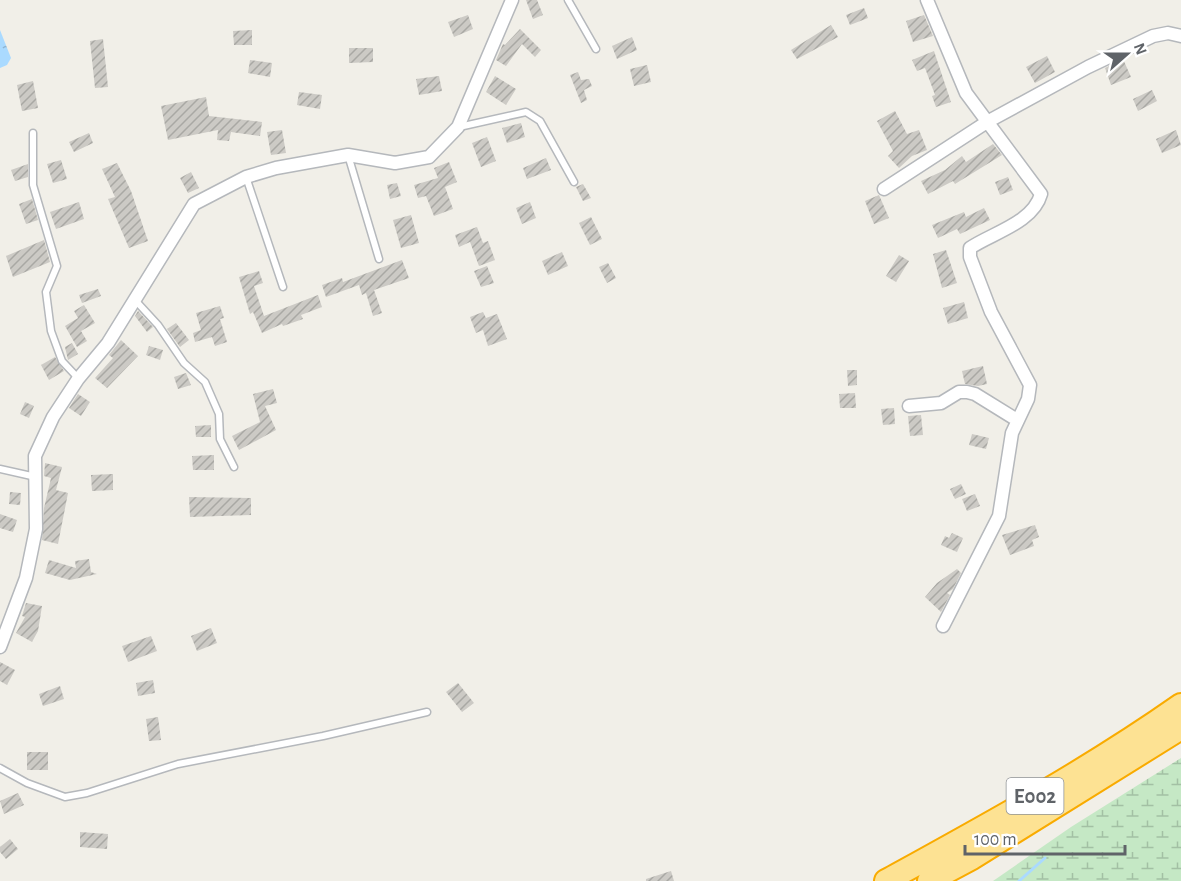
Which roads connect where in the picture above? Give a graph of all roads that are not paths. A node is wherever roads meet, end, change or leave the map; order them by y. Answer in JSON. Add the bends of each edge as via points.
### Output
{"nodes":[{"id":1,"x":512,"y":0,"type":"edge"},
{"id":2,"x":568,"y":0,"type":"edge"},
{"id":3,"x":928,"y":0,"type":"edge"},
{"id":4,"x":1181,"y":36,"type":"edge"},
{"id":5,"x":596,"y":49,"type":"dead end"},
{"id":6,"x":987,"y":122,"type":"junction"},
{"id":7,"x":458,"y":127,"type":"junction"},
{"id":8,"x":33,"y":133,"type":"dead end"},
{"id":9,"x":348,"y":155,"type":"junction"},
{"id":10,"x":246,"y":177,"type":"junction"},
{"id":11,"x":574,"y":182,"type":"dead end"},
{"id":12,"x":884,"y":189,"type":"dead end"},
{"id":13,"x":379,"y":259,"type":"dead end"},
{"id":14,"x":283,"y":287,"type":"dead end"},
{"id":15,"x":135,"y":300,"type":"junction"},
{"id":16,"x":78,"y":379,"type":"junction"},
{"id":17,"x":909,"y":406,"type":"dead end"},
{"id":18,"x":1017,"y":420,"type":"junction"},
{"id":19,"x":234,"y":467,"type":"dead end"},
{"id":20,"x":0,"y":469,"type":"edge"},
{"id":21,"x":36,"y":477,"type":"junction"},
{"id":22,"x":943,"y":626,"type":"dead end"},
{"id":23,"x":0,"y":647,"type":"edge"},
{"id":24,"x":1181,"y":705,"type":"edge"},
{"id":25,"x":428,"y":712,"type":"dead end"},
{"id":26,"x":1181,"y":728,"type":"edge"},
{"id":27,"x":0,"y":768,"type":"edge"},
{"id":28,"x":886,"y":881,"type":"edge"},
{"id":29,"x":929,"y":881,"type":"edge"}],
"edges":[{"from":1,"to":7,"type":"street"},
{"from":2,"to":5,"type":"lane"},
{"from":3,"to":6,"type":"street","via":[[966,93]]},
{"from":4,"to":6,"type":"street","via":[[1153,36]]},
{"from":6,"to":12,"type":"street"},
{"from":6,"to":18,"type":"street","via":[[1041,194],[1038,204],[1026,215],[970,248],[992,312],[1030,385]]},
{"from":7,"to":9,"type":"street","via":[[429,157],[395,163]]},
{"from":7,"to":11,"type":"lane","via":[[526,112],[540,121]]},
{"from":8,"to":16,"type":"lane","via":[[33,185],[57,266],[46,292],[51,331],[62,361]]},
{"from":9,"to":10,"type":"street"},
{"from":9,"to":13,"type":"lane"},
{"from":10,"to":14,"type":"lane"},
{"from":10,"to":15,"type":"street","via":[[194,204]]},
{"from":15,"to":16,"type":"street","via":[[108,343]]},
{"from":15,"to":19,"type":"lane","via":[[158,325],[183,363],[205,382],[219,414],[220,439]]},
{"from":16,"to":21,"type":"street","via":[[53,417],[35,456]]},
{"from":17,"to":18,"type":"street","via":[[941,403],[959,392],[967,392]]},
{"from":18,"to":22,"type":"street","via":[[999,516]]},
{"from":20,"to":21,"type":"lane"},
{"from":21,"to":23,"type":"street","via":[[36,529],[26,578]]},
{"from":24,"to":28,"type":"highway","number":"E002","via":[[1093,762]]},
{"from":25,"to":27,"type":"lane","via":[[178,764],[65,797]]},
{"from":26,"to":29,"type":"highway","number":"E002"}]}
